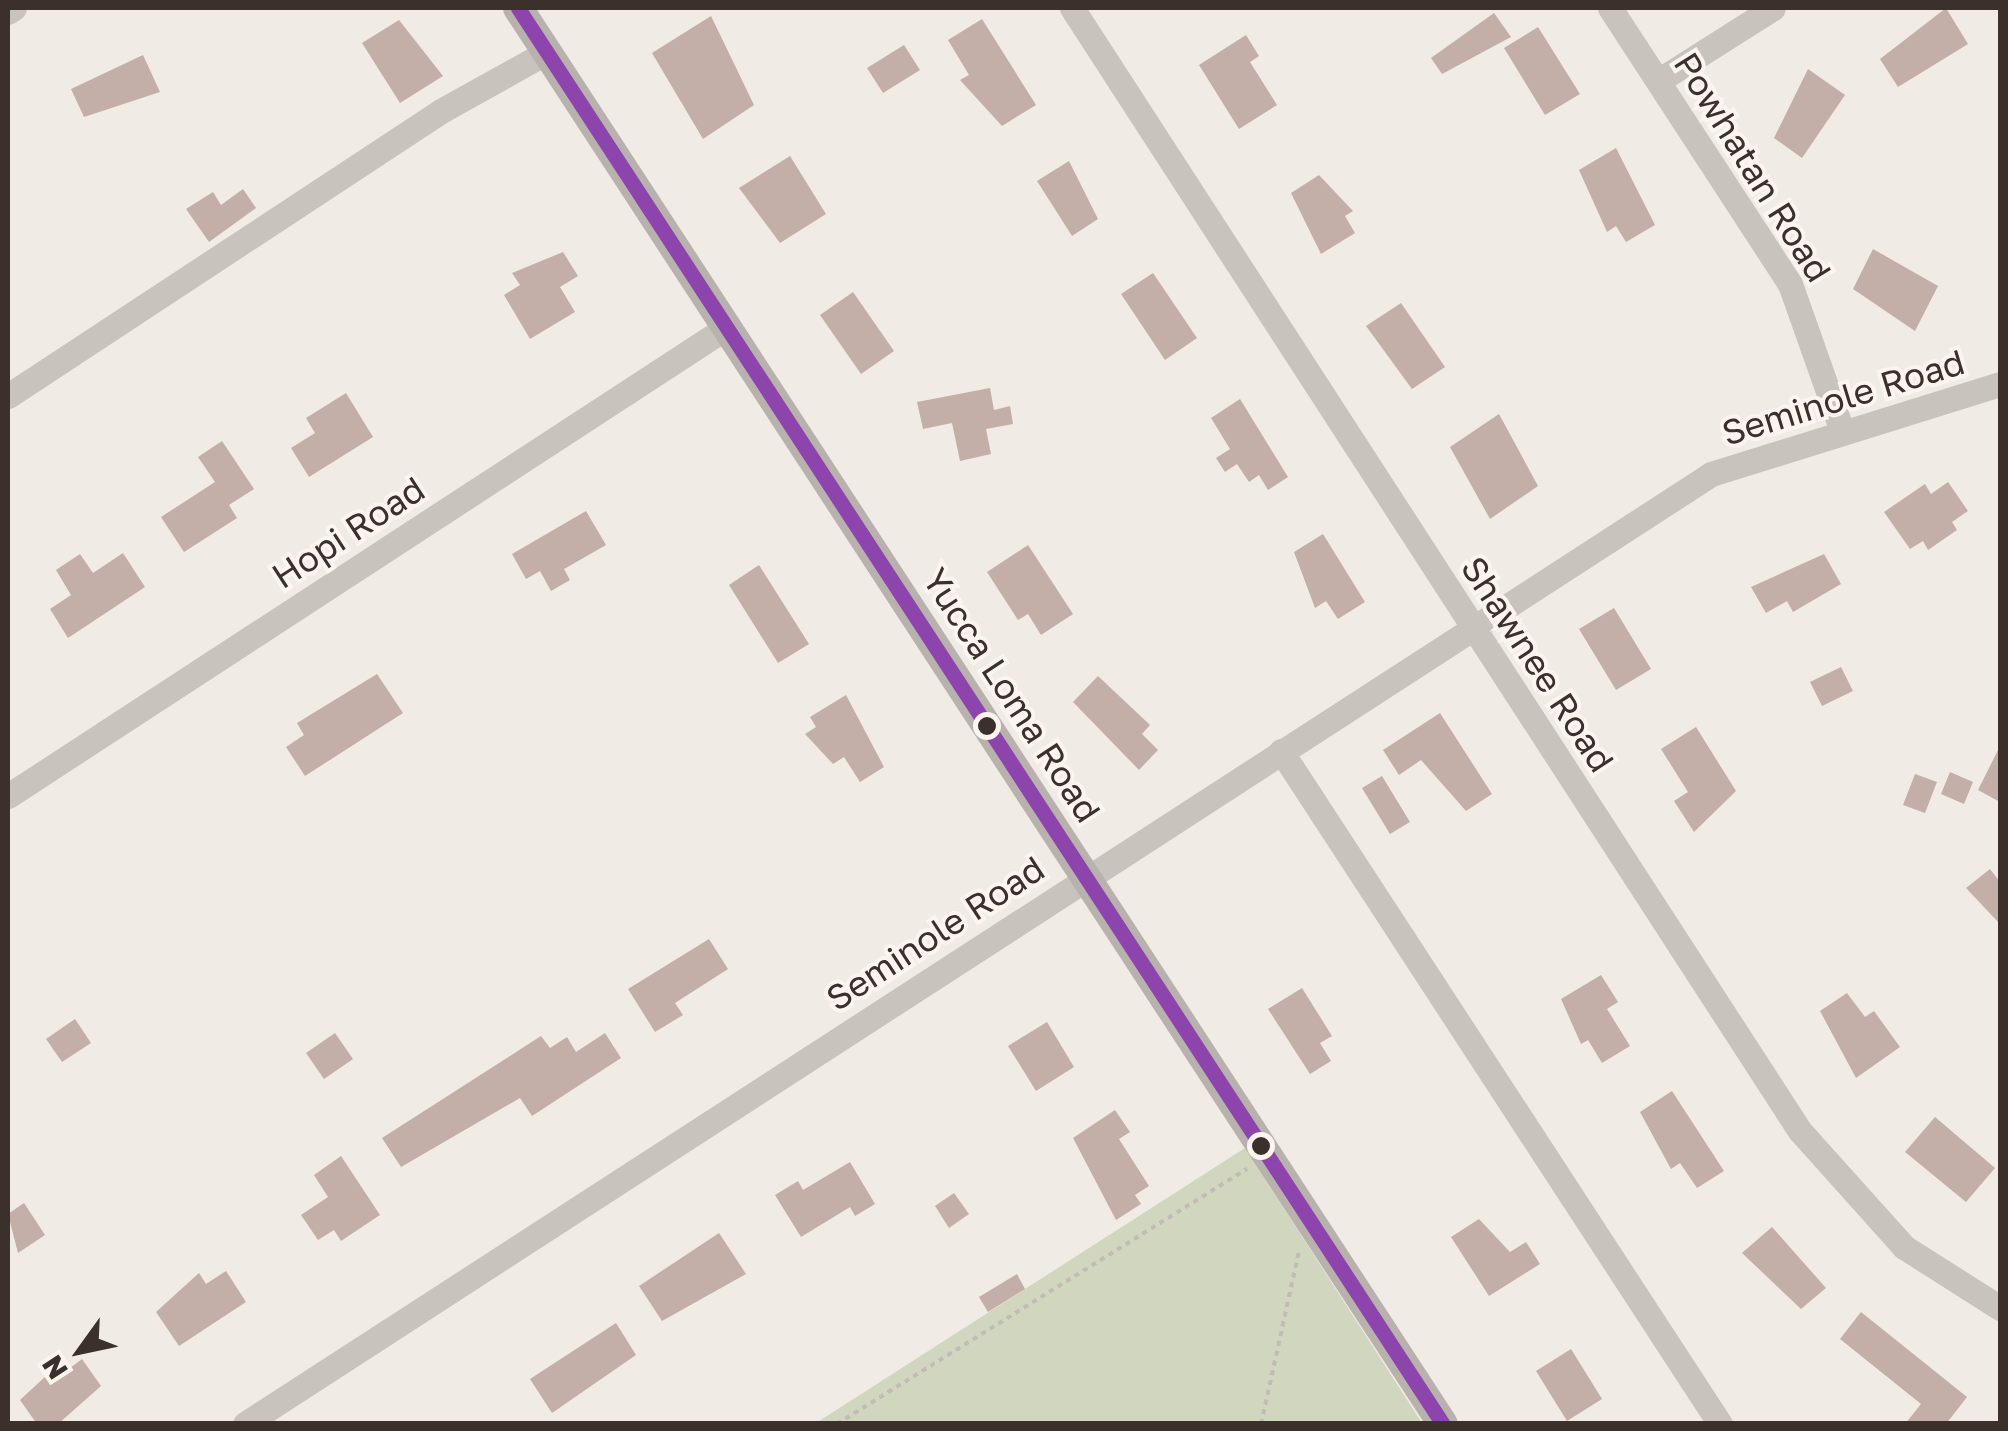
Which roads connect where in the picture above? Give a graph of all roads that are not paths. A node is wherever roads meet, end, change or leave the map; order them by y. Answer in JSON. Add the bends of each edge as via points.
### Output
{"nodes":[{"id":1,"x":518,"y":8,"type":"edge"},
{"id":2,"x":1072,"y":8,"type":"edge"},
{"id":3,"x":1610,"y":8,"type":"edge"},
{"id":4,"x":1773,"y":8,"type":"edge"},
{"id":5,"x":547,"y":52,"type":"junction"},
{"id":6,"x":1658,"y":81,"type":"junction"},
{"id":7,"x":727,"y":327,"type":"junction"},
{"id":8,"x":2000,"y":384,"type":"edge"},
{"id":9,"x":8,"y":396,"type":"edge"},
{"id":10,"x":1841,"y":428,"type":"junction"},
{"id":11,"x":1471,"y":627,"type":"junction"},
{"id":12,"x":1281,"y":751,"type":"junction"},
{"id":13,"x":8,"y":796,"type":"edge"},
{"id":14,"x":1085,"y":877,"type":"junction"},
{"id":15,"x":2000,"y":1308,"type":"edge"},
{"id":16,"x":245,"y":1424,"type":"edge"},
{"id":17,"x":1443,"y":1424,"type":"edge"},
{"id":18,"x":1720,"y":1424,"type":"edge"}],
"edges":[{"from":1,"to":5,"type":"main road","name":"Yucca Loma Road"},
{"from":2,"to":11,"type":"street","name":"Shawnee Road"},
{"from":3,"to":6,"type":"street","name":"Powhatan Road"},
{"from":4,"to":6,"type":"street"},
{"from":5,"to":7,"type":"main road","name":"Yucca Loma Road"},
{"from":5,"to":9,"type":"street","via":[[441,110]]},
{"from":6,"to":10,"type":"street","name":"Powhatan Road","via":[[1790,284]]},
{"from":7,"to":13,"type":"street","name":"Hopi Road"},
{"from":7,"to":14,"type":"main road","name":"Yucca Loma Road"},
{"from":8,"to":10,"type":"street","name":"Seminole Road"},
{"from":10,"to":11,"type":"street","name":"Seminole Road","via":[[1712,474]]},
{"from":11,"to":12,"type":"street","name":"Seminole Road"},
{"from":11,"to":15,"type":"street","name":"Shawnee Road","via":[[1800,1131],[1904,1247]]},
{"from":12,"to":14,"type":"street","name":"Seminole Road"},
{"from":12,"to":18,"type":"street"},
{"from":14,"to":16,"type":"street","name":"Seminole Road"},
{"from":14,"to":17,"type":"main road","name":"Yucca Loma Road"}]}
